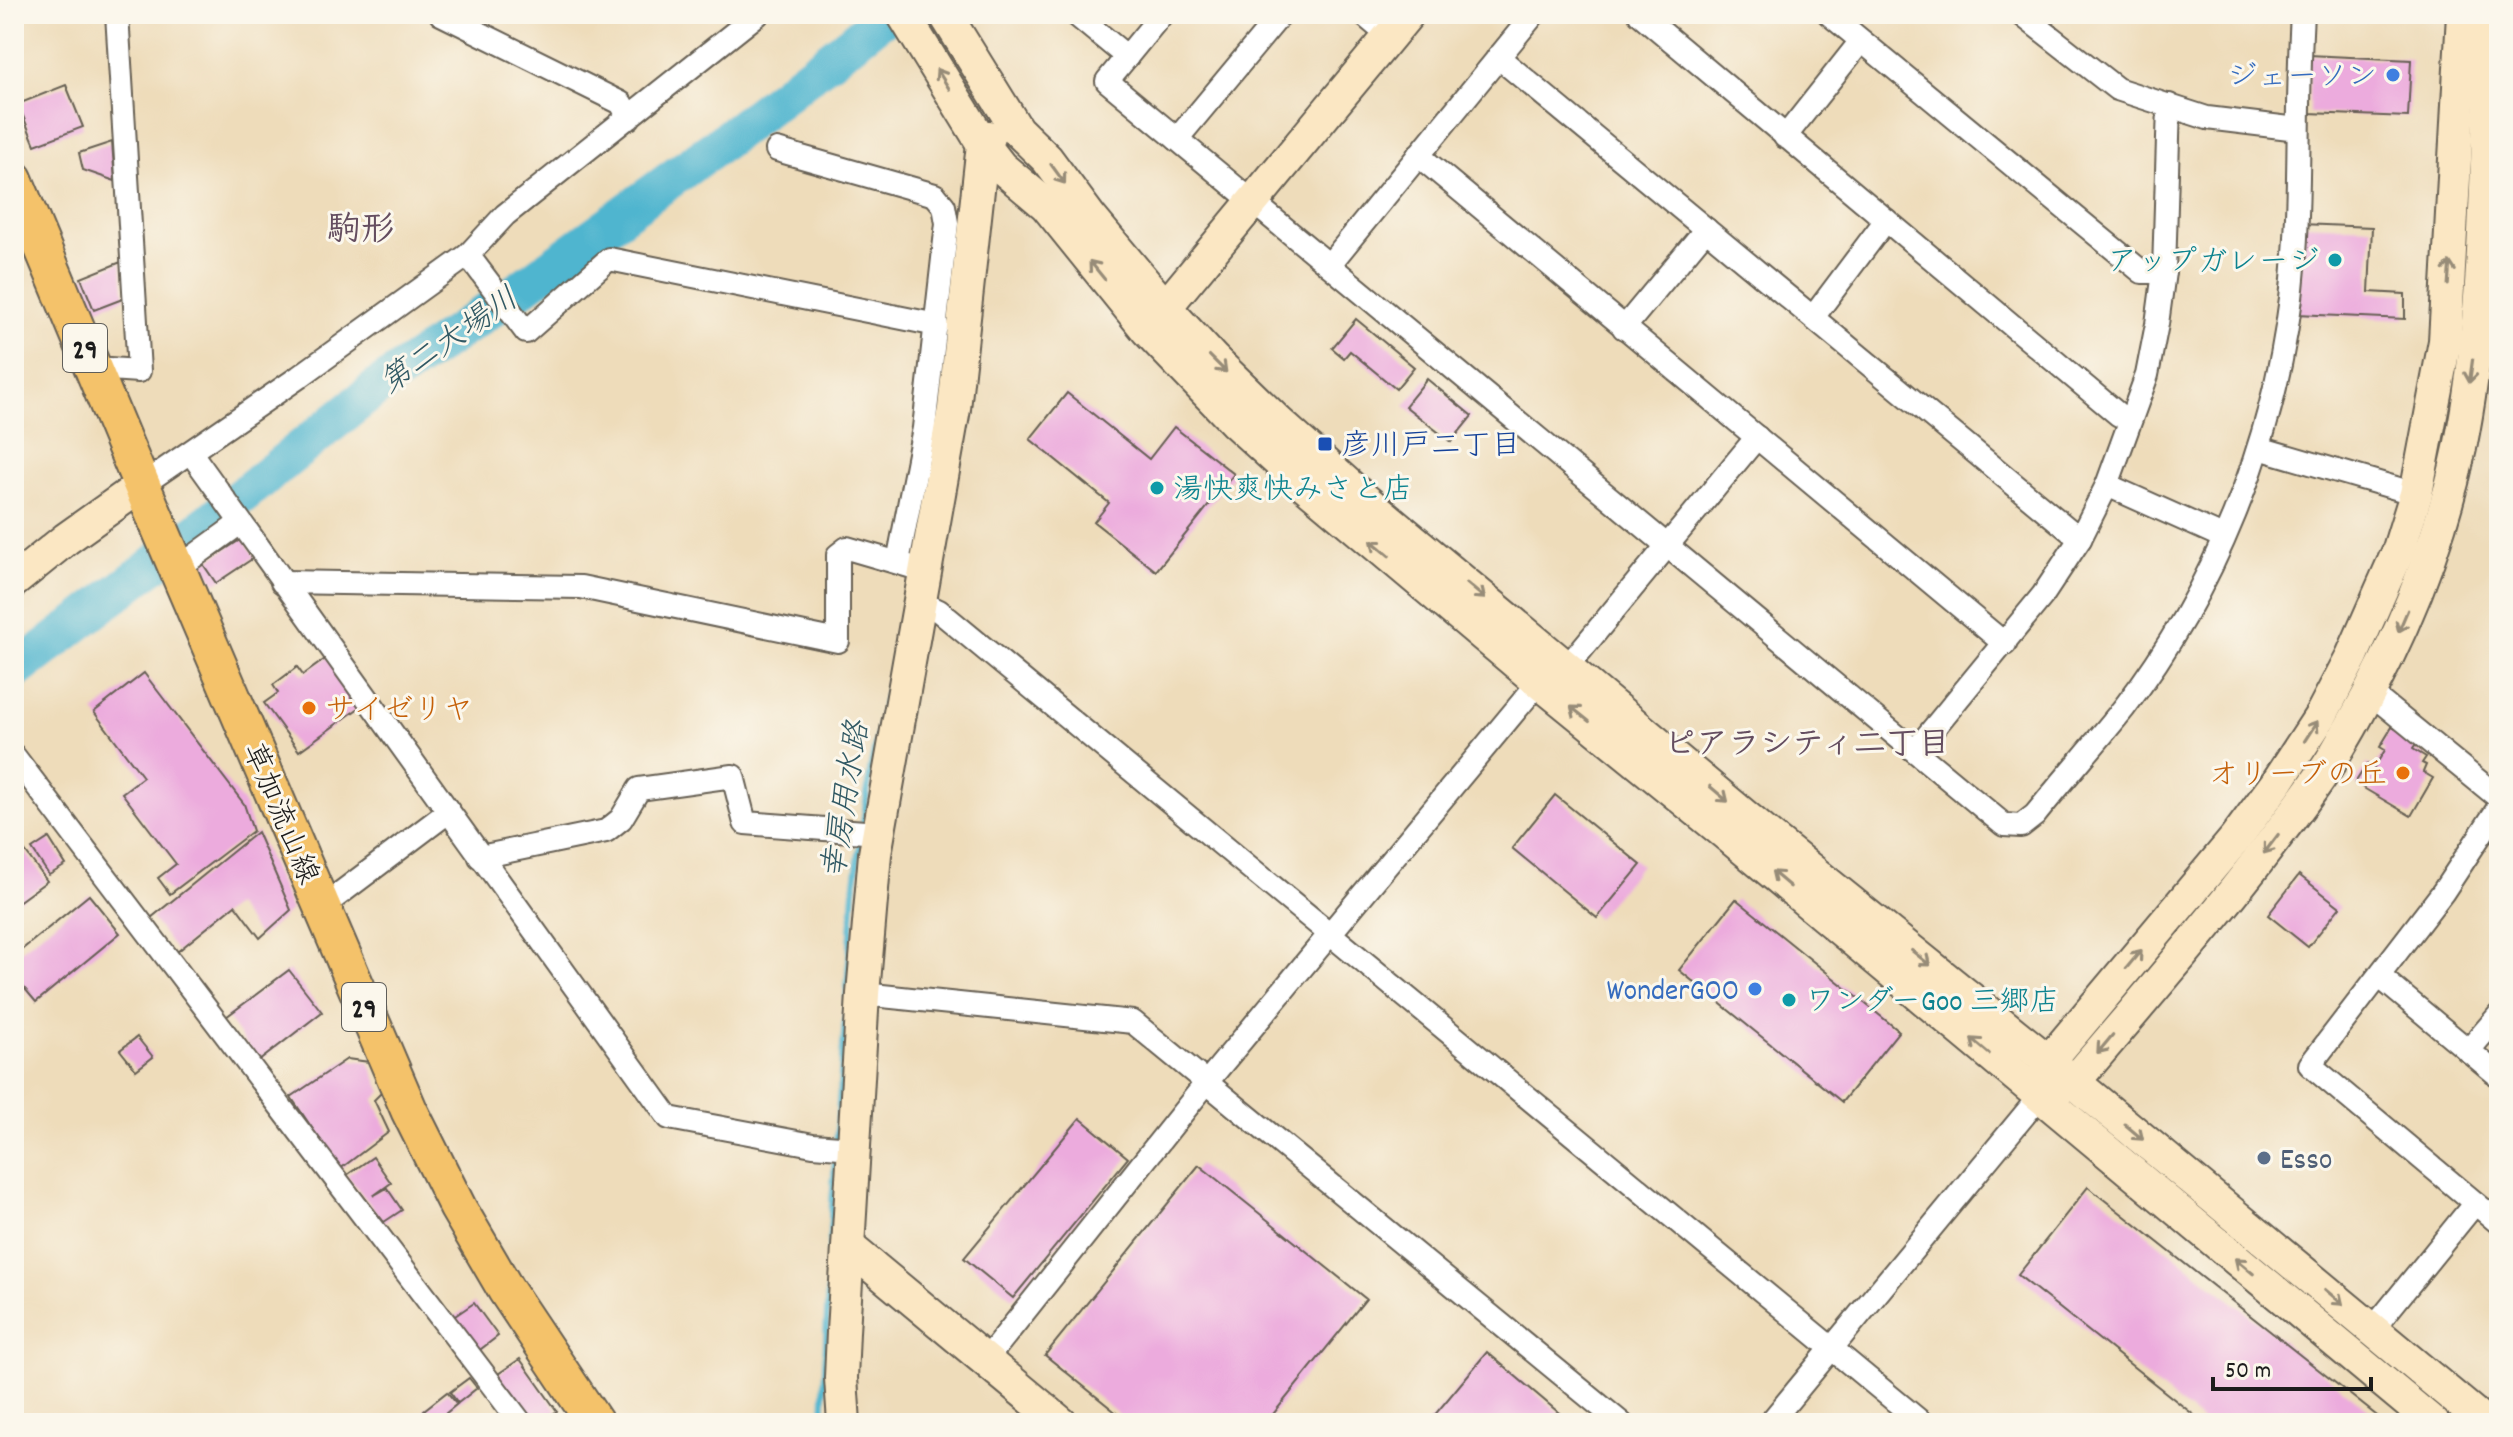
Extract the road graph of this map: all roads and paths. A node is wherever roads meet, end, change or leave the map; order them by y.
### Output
1 (117, 14) edge
2 (441, 14) edge
3 (758, 14) edge
4 (903, 14) edge
5 (945, 14) edge
6 (1075, 14) edge
7 (1162, 14) edge
8 (1281, 14) edge
9 (1363, 14) edge
10 (1534, 14) edge
11 (1640, 14) edge
12 (1829, 14) edge
13 (2021, 14) edge
14 (2302, 14) edge
15 (2463, 14) edge
16 (2494, 14) edge
17 (1398, 25) edge
18 (1861, 41) junction
19 (1127, 57) junction
20 (1498, 57) junction
21 (2169, 105) junction
22 (1007, 116) junction
23 (629, 118) junction
24 (2298, 129) junction
25 (1785, 137) junction
26 (1177, 139) junction
27 (983, 144) junction
28 (777, 150) dead end
29 (1418, 155) junction
30 (14, 179) edge
31 (1252, 201) junction
32 (1886, 220) junction
33 (1706, 229) junction
34 (475, 264) junction
35 (1329, 265) junction
36 (2164, 272) junction
37 (1814, 316) junction
38 (1156, 318) junction
39 (937, 325) junction
40 (1624, 328) junction
41 (94, 368) junction
42 (2131, 418) junction
43 (1757, 437) junction
44 (2259, 448) junction
45 (191, 453) junction
46 (2107, 485) junction
47 (2416, 494) junction
48 (149, 501) junction
49 (240, 523) junction
50 (2223, 537) junction
51 (2080, 539) junction
52 (1667, 545) junction
53 (912, 566) junction
54 (178, 568) junction
55 (14, 581) edge
56 (282, 582) junction
57 (920, 602) junction
58 (2005, 644) junction
59 (1553, 674) junction
60 (2369, 692) junction
61 (1915, 751) junction
62 (14, 756) edge
63 (2499, 798) edge
64 (2499, 807) edge
65 (448, 812) junction
66 (869, 832) junction
67 (480, 857) junction
68 (322, 907) junction
69 (1331, 934) junction
70 (2379, 976) junction
71 (863, 994) junction
72 (2499, 1015) edge
73 (2468, 1051) junction
74 (2049, 1061) junction
75 (2499, 1076) edge
76 (1207, 1082) junction
77 (2074, 1082) junction
78 (2040, 1096) junction
79 (841, 1148) junction
80 (2475, 1203) junction
81 (2499, 1223) edge
82 (849, 1247) junction
83 (2373, 1329) junction
84 (1832, 1349) junction
85 (985, 1361) junction
86 (521, 1423) edge
87 (595, 1423) edge
88 (844, 1423) edge
89 (1061, 1423) edge
90 (1621, 1423) edge
91 (1770, 1423) edge
92 (1922, 1423) edge
93 (2433, 1423) edge
94 (2485, 1423) edge

1 - 41 street
2 - 23 street
3 - 23 street
27 -> 4 street
5 - 22 street
6 - 19 street
7 - 19 street
8 - 26 street
9 - 17 street
10 - 20 street
11 - 25 street
12 - 18 street
13 - 21 street
14 - 24 street
47 -> 15 street
16 -> 60 street
17 - 31 street
18 - 25 street
18 - 36 street
19 - 26 street
20 - 29 street
20 - 33 street
21 - 24 street
21 - 36 street
22 - 27 street
22 -> 38 street
23 - 34 street
24 - 44 street
25 - 32 street
26 - 31 street
38 -> 27 street
27 - 53 street
28 - 39 street
29 - 35 street
29 - 40 street
30 - 41 main road, 草加流山線 / 29
31 - 35 street
31 - 38 street
32 - 37 street
32 - 42 street
33 - 37 street
33 - 40 street
34 - 39 street
34 - 45 street
35 - 52 street
36 - 42 street
37 - 51 street
38 - 59 street
39 - 53 street
40 - 43 street
41 - 48 main road, 草加流山線 / 29
42 - 46 street
43 - 52 street
43 - 58 street
44 - 47 street
44 - 50 street
45 - 48 street
45 - 49 street
46 - 50 street
46 - 51 street
74 -> 47 street
48 - 54 main road, 草加流山線 / 29
48 - 55 street
49 - 54 street
49 - 56 street
50 - 61 street
51 - 58 street
52 - 59 street
52 - 61 street
53 - 56 street
53 - 57 street
54 - 68 main road, 草加流山線 / 29
56 - 65 street
57 - 66 street
57 - 69 street
58 - 61 street
59 - 69 street
59 -> 74 street
78 -> 59 street
60 - 63 street
60 -> 77 street
62 - 86 street
64 - 70 street
65 - 67 street
65 - 68 street
66 - 67 street
66 - 71 street
67 - 79 street
68 - 87 main road, 草加流山線 / 29
69 - 76 street
69 - 84 street
70 - 73 street
70 - 80 street
71 - 76 street
71 - 79 street
72 - 73 street
73 - 75 street
74 - 77 street
74 - 78 street
76 - 85 street
76 - 90 street
77 - 78 street
77 -> 83 street
78 - 84 street
93 -> 78 street
79 - 82 street
80 - 81 street
80 - 83 street
82 - 85 street
82 - 88 street
83 - 94 street
84 - 91 street
84 - 92 street
85 - 89 street

